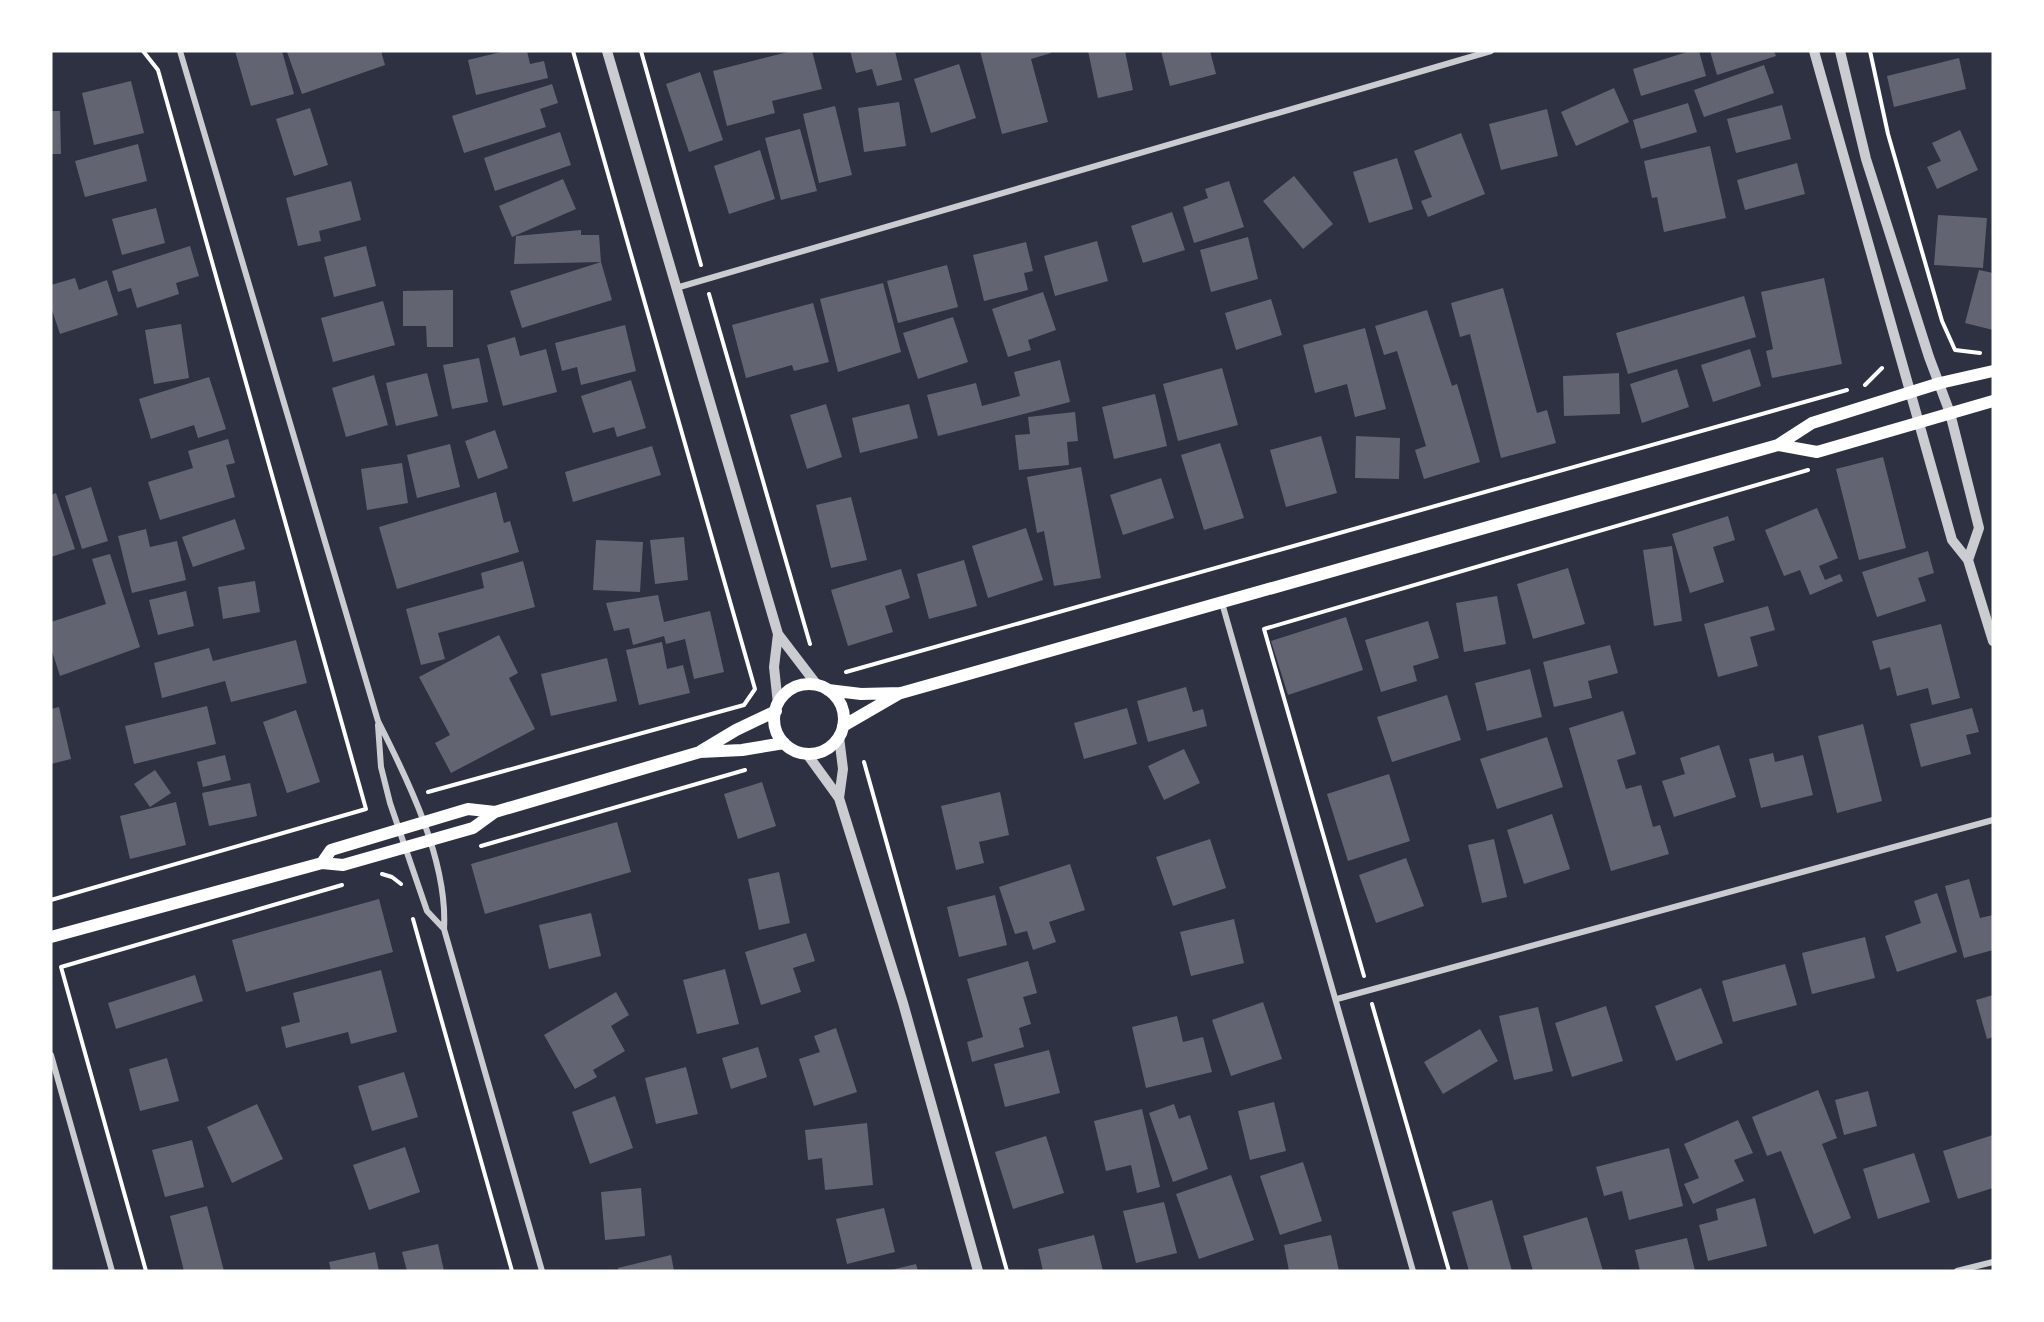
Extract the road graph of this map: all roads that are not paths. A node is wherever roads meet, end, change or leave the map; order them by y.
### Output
1 (180, 51) edge
2 (607, 51) edge
3 (1491, 51) edge
4 (1814, 51) edge
5 (1840, 51) edge
6 (675, 288) junction
7 (1993, 371) edge
8 (1940, 383) junction
9 (1910, 393) junction
10 (1993, 401) edge
11 (1950, 413) junction
12 (1919, 422) junction
13 (1778, 446) junction
14 (1968, 560) junction
15 (1222, 603) junction
16 (778, 634) junction
17 (1993, 641) edge
18 (823, 687) junction
19 (901, 693) junction
20 (777, 707) junction
21 (378, 721) junction
22 (841, 732) junction
23 (784, 743) junction
24 (700, 752) junction
25 (807, 754) junction
26 (839, 798) junction
27 (495, 812) junction
28 (1993, 820) edge
29 (423, 823) junction
30 (399, 830) junction
31 (428, 840) junction
32 (404, 847) junction
33 (322, 863) junction
34 (444, 929) junction
35 (51, 937) edge
36 (1336, 999) junction
37 (51, 1054) edge
38 (1993, 1262) edge
39 (112, 1271) edge
40 (542, 1271) edge
41 (978, 1271) edge
42 (1413, 1271) edge
43 (1957, 1271) edge

1 - 21 street
2 - 6 street
3 - 6 street
4 - 9 street
5 - 8 street
6 - 16 street
7 - 8 main road
8 - 9 main road
8 - 11 street
9 - 12 street
9 - 13 main road
10 - 11 main road
11 - 12 main road
11 - 14 street
12 - 13 main road
12 - 14 street
13 - 15 main road
14 - 17 street
15 - 19 main road
15 - 36 street
16 - 18 street
16 - 20 street
18 - 19 main road
18 - 20 main road
18 - 22 main road
19 - 22 main road
20 - 23 main road
20 - 24 main road
21 - 29 street
21 - 30 street
22 - 25 main road
22 - 26 street
23 - 24 main road
23 - 25 main road
24 - 27 main road
25 - 26 street
26 - 41 street
27 - 29 main road
27 - 31 main road
28 - 36 street
29 - 30 main road
29 - 31 street
30 - 32 street
30 - 33 main road
31 - 32 main road
31 - 34 street
32 - 33 main road
32 - 34 street
33 - 35 main road
34 - 40 street
36 - 42 street
37 - 39 street
38 - 43 street

